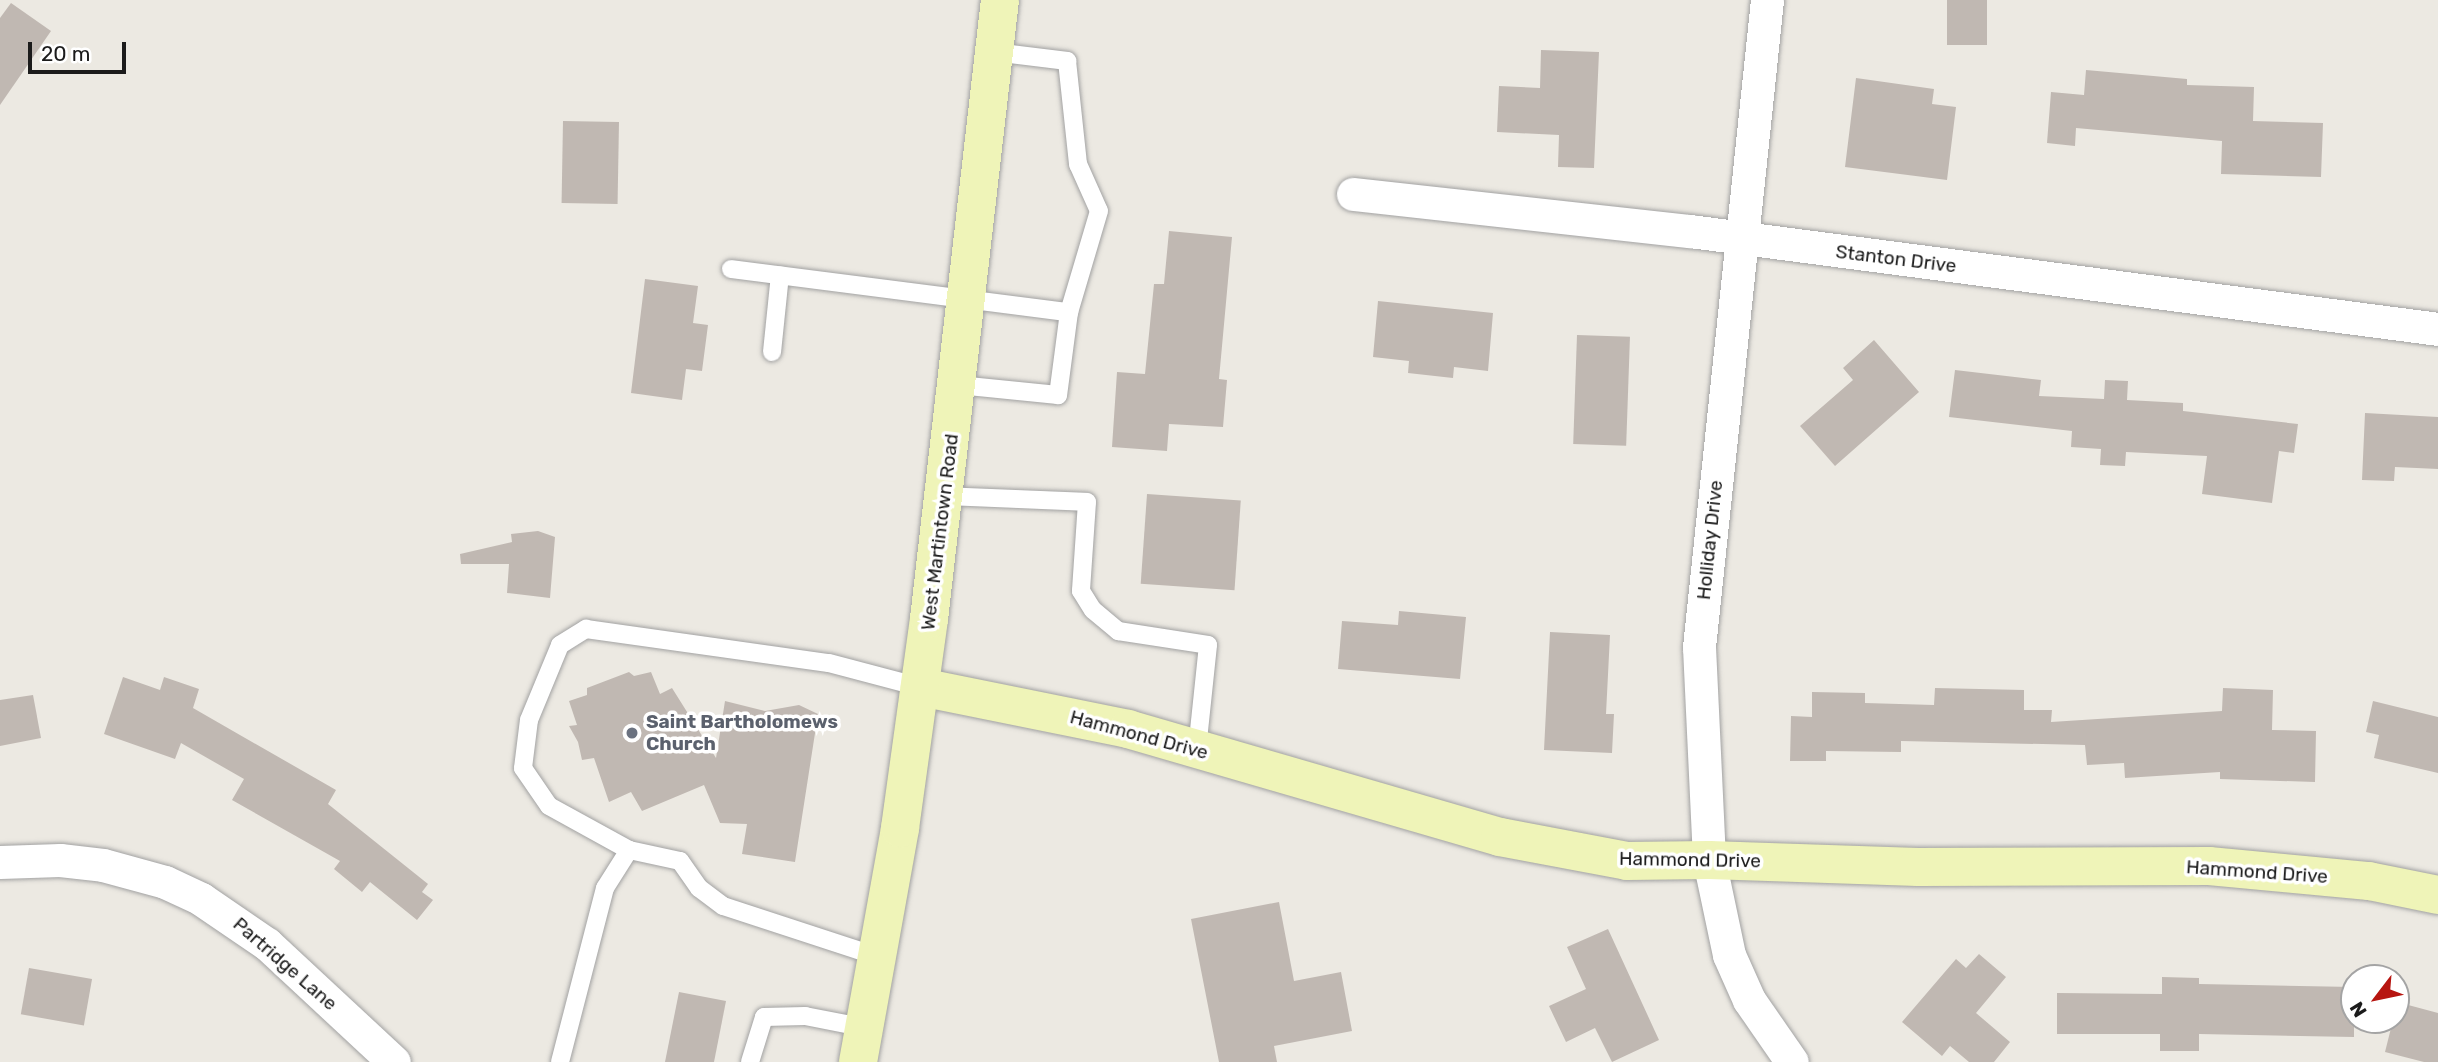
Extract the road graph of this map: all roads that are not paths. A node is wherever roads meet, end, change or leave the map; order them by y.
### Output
1 (1000, 0) edge
2 (1767, 0) edge
3 (994, 52) junction
4 (1353, 194) dead end
5 (1741, 239) junction
6 (731, 269) dead end
7 (780, 275) junction
8 (967, 298) junction
9 (1069, 312) junction
10 (2438, 329) edge
11 (772, 352) dead end
12 (958, 385) junction
13 (944, 496) junction
14 (920, 687) junction
15 (1197, 750) junction
16 (629, 850) junction
17 (1709, 860) junction
18 (0, 862) edge
19 (2438, 895) edge
20 (879, 957) junction
21 (862, 1045) edge
22 (394, 1062) edge
23 (559, 1062) edge
24 (750, 1062) edge
25 (1792, 1062) edge

1 - 3 street, West Martintown Road
2 - 5 street, Holliday Drive
3 - 8 street, West Martintown Road
3 - 9 lane
4 - 5 street, Stanton Drive
5 - 10 street, Stanton Drive
5 - 17 street, Holliday Drive
6 - 7 lane
7 - 8 lane
7 - 11 lane
8 - 9 lane
8 - 12 street, West Martintown Road
9 - 12 lane
12 - 13 street, West Martintown Road
13 - 14 street, West Martintown Road
13 - 15 lane
14 - 15 street, Hammond Drive
14 - 16 lane
14 - 20 street, West Martintown Road
15 - 17 street, Hammond Drive
16 - 20 lane
16 - 23 lane
17 - 19 street, Hammond Drive
17 - 25 street, Holliday Drive
18 - 22 street, Partridge Lane
20 - 21 street, West Martintown Road
21 - 24 lane

